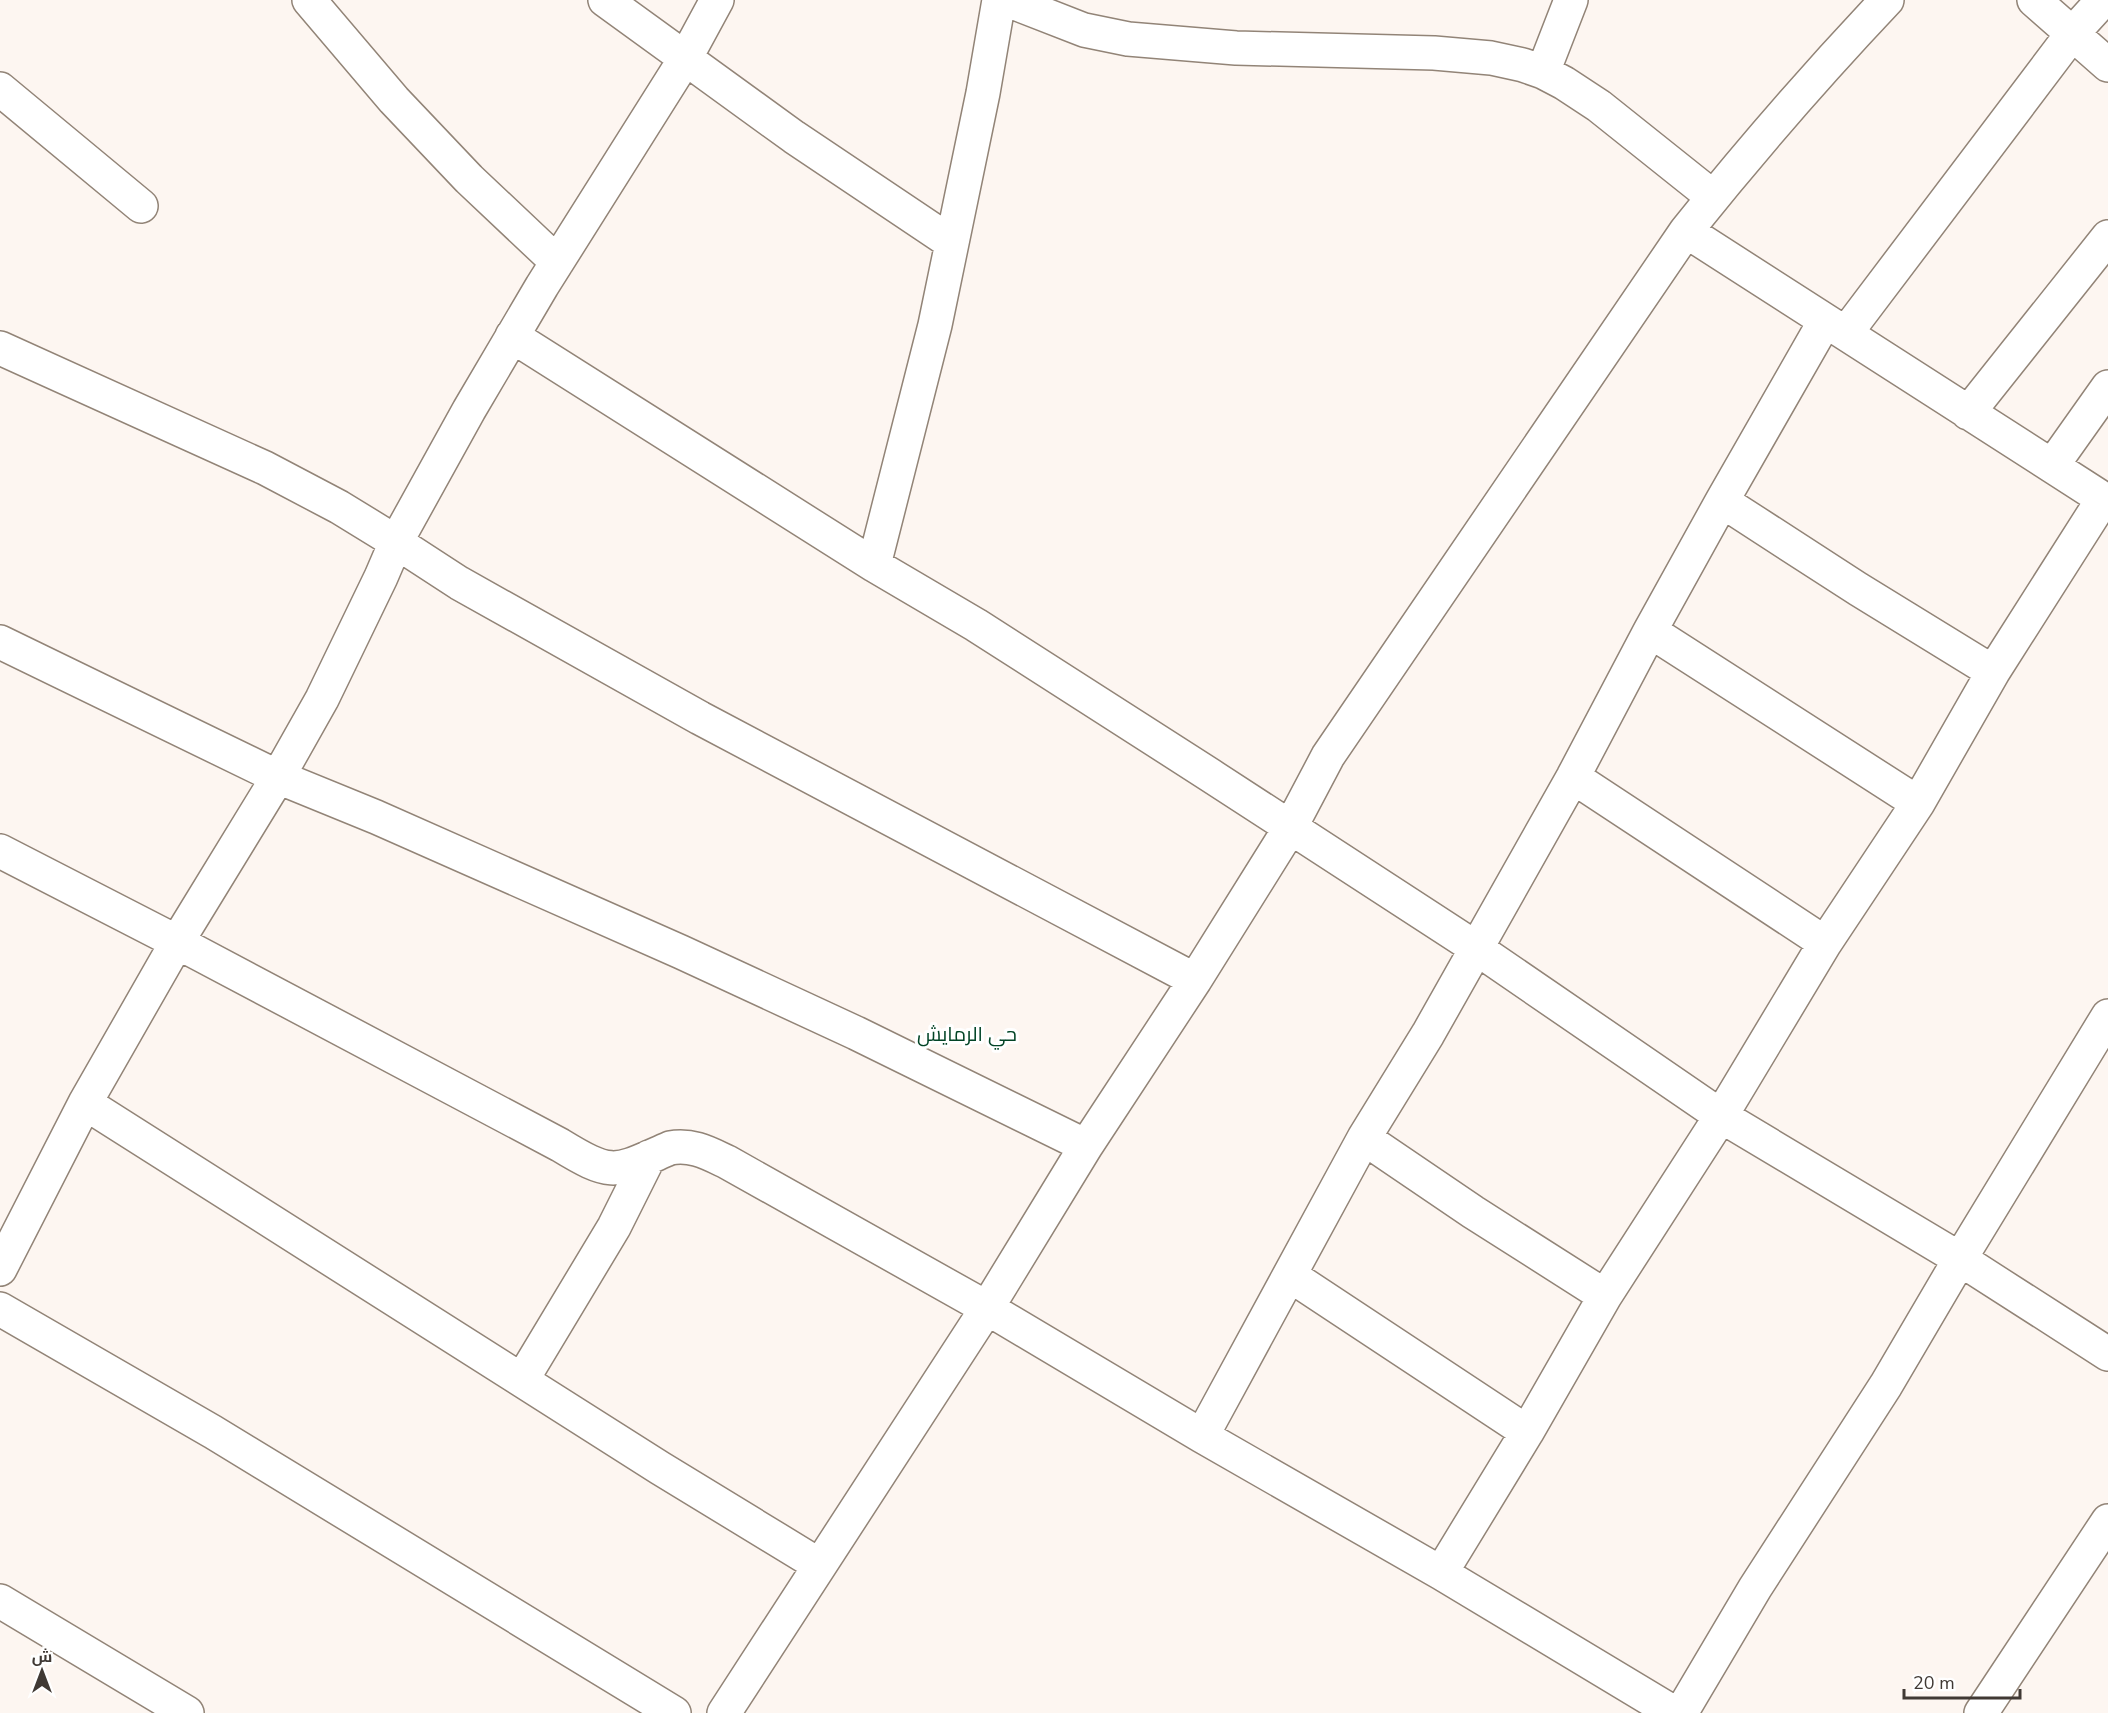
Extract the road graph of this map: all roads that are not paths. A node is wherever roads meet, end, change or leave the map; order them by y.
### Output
1 (605, 0) edge
2 (717, 0) edge
3 (999, 0) edge
4 (1007, 0) edge
5 (1571, 0) edge
6 (1887, 0) edge
7 (2034, 0) edge
8 (2103, 0) edge
9 (316, 2) edge
10 (2072, 34) junction
11 (685, 59) junction
12 (2108, 65) edge
13 (1543, 72) junction
14 (0, 88) edge
15 (1713, 196) junction
16 (141, 206) dead end
17 (1686, 231) junction
18 (2108, 237) edge
19 (952, 243) junction
20 (557, 262) junction
21 (1835, 327) junction
22 (512, 336) junction
23 (0, 348) edge
24 (2108, 387) edge
25 (1968, 413) junction
26 (2052, 466) junction
27 (1722, 501) junction
28 (2106, 501) edge
29 (396, 542) junction
30 (874, 565) junction
31 (1650, 631) junction
32 (0, 642) edge
33 (1993, 672) junction
34 (278, 777) junction
35 (1573, 777) junction
36 (1918, 803) junction
37 (1290, 828) junction
38 (0, 851) edge
39 (177, 942) junction
40 (1825, 943) junction
41 (1476, 948) junction
42 (1195, 980) junction
43 (2108, 1016) edge
44 (85, 1103) junction
45 (1721, 1116) junction
46 (1364, 1138) junction
47 (1086, 1146) junction
48 (649, 1157) junction
49 (1960, 1258) junction
50 (0, 1269) edge
51 (1291, 1276) junction
52 (1605, 1296) junction
53 (987, 1308) junction
54 (0, 1309) edge
55 (2108, 1354) edge
56 (522, 1380) junction
57 (1527, 1432) junction
58 (1202, 1436) junction
59 (2108, 1521) edge
60 (819, 1565) junction
61 (1441, 1573) junction
62 (0, 1601) edge
63 (187, 1713) edge
64 (674, 1713) edge
65 (724, 1713) edge
66 (1674, 1713) edge
67 (1681, 1713) edge
68 (1981, 1713) edge

1 - 11 street
2 - 11 street
3 - 19 street
4 - 13 street
5 - 13 street
6 - 15 street
7 - 10 street
8 - 10 street
9 - 20 street
10 - 12 street
10 - 21 street
11 - 19 street
11 - 20 street
13 - 15 street
14 - 16 street
15 - 17 street
17 - 21 street
17 - 37 street
18 - 25 street
19 - 30 street
20 - 22 street
21 - 25 street
21 - 27 street
22 - 29 street
22 - 30 street
23 - 29 street
24 - 26 street
25 - 26 street
26 - 28 street
27 - 31 street
27 - 33 street
28 - 33 street
29 - 34 street
29 - 42 street
30 - 37 street
31 - 35 street
31 - 36 street
32 - 34 street
33 - 36 street
34 - 39 street
34 - 47 street
35 - 40 street
35 - 41 street
36 - 40 street
37 - 41 street
37 - 42 street
38 - 39 street
39 - 44 street
39 - 48 street
40 - 45 street
41 - 45 street
41 - 46 street
42 - 47 street
43 - 49 street
44 - 50 street
44 - 56 street
45 - 49 street
45 - 52 street
46 - 51 street
46 - 52 street
47 - 53 street
48 - 53 street
48 - 56 street
49 - 55 street
49 - 67 street
51 - 57 street
51 - 58 street
52 - 57 street
53 - 58 street
53 - 60 street
54 - 64 street
56 - 60 street
57 - 61 street
58 - 61 street
59 - 68 street
60 - 65 street
61 - 66 street
62 - 63 street

